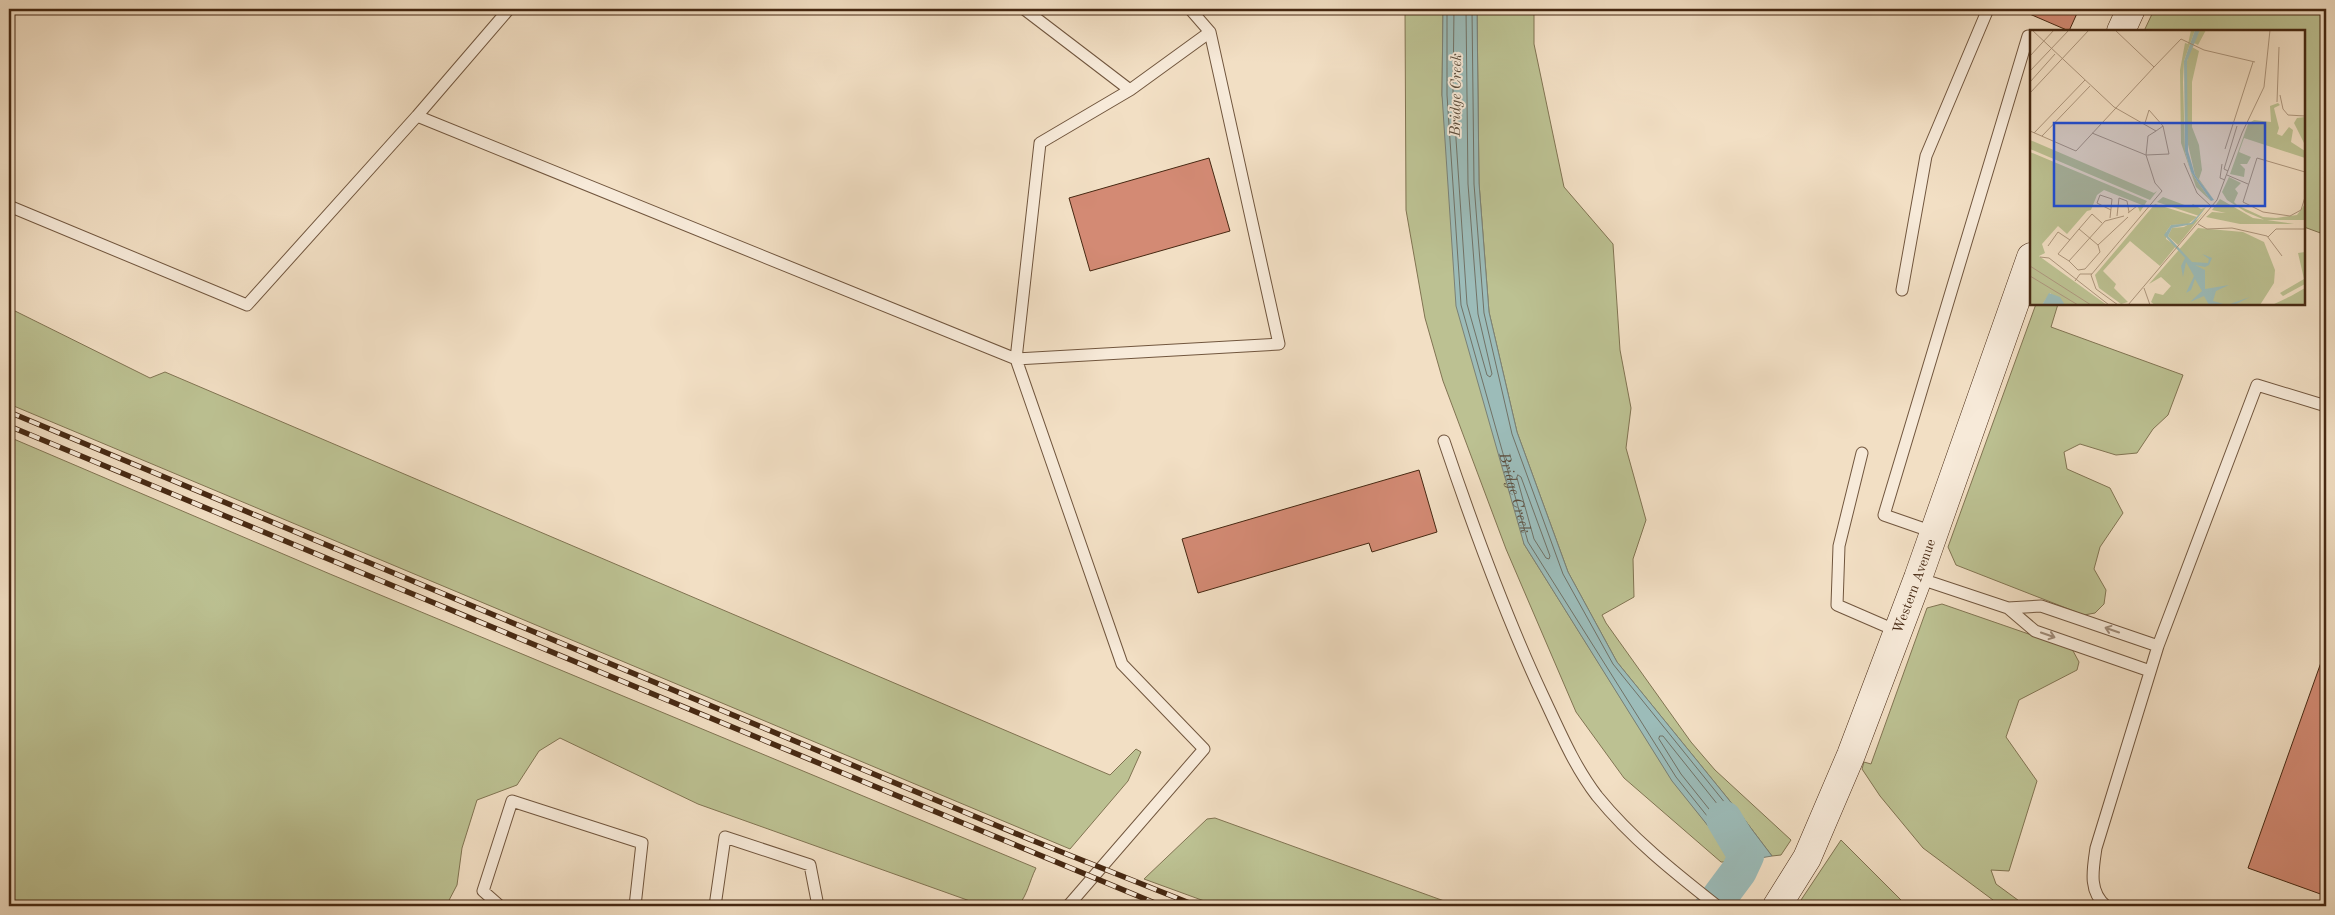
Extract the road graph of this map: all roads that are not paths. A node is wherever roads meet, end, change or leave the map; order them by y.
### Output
1 (509, 9) edge
2 (1024, 9) edge
3 (1190, 9) edge
4 (1988, 9) edge
5 (2131, 9) edge
6 (2120, 30) edge
7 (1210, 32) junction
8 (2028, 36) dead end
9 (1130, 90) junction
10 (417, 116) junction
11 (9, 206) edge
12 (2030, 260) edge
13 (1902, 290) dead end
14 (1016, 359) junction
15 (2326, 406) edge
16 (1444, 441) dead end
17 (1862, 453) dead end
18 (1933, 532) junction
19 (1918, 578) junction
20 (2008, 608) junction
21 (1897, 631) junction
22 (2158, 646) junction
23 (2150, 671) junction
24 (500, 906) edge
25 (635, 906) edge
26 (715, 906) edge
27 (818, 906) edge
28 (1068, 906) edge
29 (1717, 906) edge
30 (1777, 906) edge
31 (2106, 906) edge

1 - 10 lane
2 - 9 lane
3 - 7 lane
4 - 13 lane
5 - 6 street
7 - 9 lane
7 - 14 lane
8 - 18 lane
9 - 14 lane
10 - 11 lane
10 - 14 lane
12 - 18 street, Western Avenue
14 - 28 lane
15 - 22 lane
16 - 29 lane
17 - 21 lane
18 - 19 street, Western Avenue
19 - 20 lane
19 - 21 street, Western Avenue
22 -> 20 lane
20 -> 23 lane
21 - 30 street, Western Avenue
22 - 23 lane
23 - 31 lane
24 - 25 lane
26 - 27 lane

